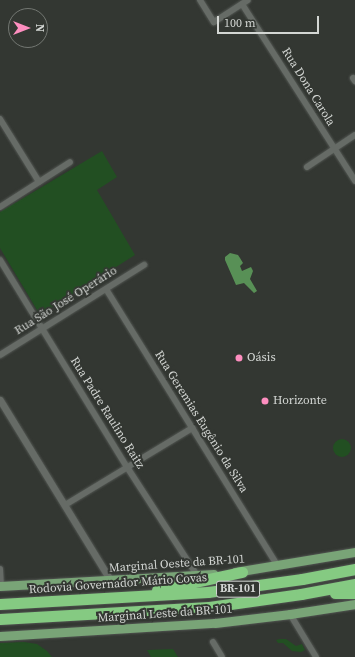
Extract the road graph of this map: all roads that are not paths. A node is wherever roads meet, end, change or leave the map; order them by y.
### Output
1 (200, 0) edge
2 (248, 0) edge
3 (242, 4) junction
4 (0, 119) edge
5 (355, 136) edge
6 (334, 149) junction
7 (70, 162) dead end
8 (307, 167) dead end
9 (355, 181) edge
10 (39, 182) junction
11 (0, 206) edge
12 (0, 260) edge
13 (144, 265) dead end
14 (106, 289) junction
15 (42, 329) junction
16 (0, 355) edge
17 (0, 400) edge
18 (192, 428) junction
19 (127, 467) junction
20 (65, 505) junction
21 (355, 552) edge
22 (278, 566) junction
23 (0, 569) edge
24 (355, 569) edge
25 (242, 572) junction
26 (197, 575) junction
27 (111, 581) junction
28 (355, 584) edge
29 (0, 586) edge
30 (355, 593) edge
31 (301, 594) junction
32 (119, 598) junction
33 (0, 604) edge
34 (355, 604) edge
35 (290, 614) junction
36 (0, 619) edge
37 (0, 636) edge
38 (213, 642) dead end
39 (222, 657) edge
40 (316, 657) edge

1 - 3 street
2 - 3 street
3 - 6 street, Rua Dona Carola
4 - 10 street
5 - 6 street
6 - 8 street
6 - 9 street, Rua Dona Carola
7 - 10 street
10 - 11 street
12 - 15 street, Rua Padre Raulino Raitz
13 - 14 street, Rua São José Operário
14 - 15 street, Rua São José Operário
14 - 18 street, Rua Geremias Eugênio da Silva
15 - 16 street, Rua São José Operário
15 - 19 street, Rua Padre Raulino Raitz
17 - 20 street
18 - 19 street
18 - 22 street, Rua Geremias Eugênio da Silva
19 - 20 street
19 - 26 street, Rua Padre Raulino Raitz
20 - 27 street
21 - 22 main road, Marginal Oeste da BR-101
22 - 25 main road, Marginal Oeste da BR-101
23 - 29 street
24 - 32 highway, Rodovia Governador Mário Covas / BR-101
25 - 26 main road, Marginal Oeste da BR-101
25 - 32 highway
26 - 27 main road, Marginal Oeste da BR-101
27 - 29 main road, Marginal Oeste da BR-101
28 - 31 highway, BR-101
30 - 31 highway
31 - 36 highway, BR-101
32 - 33 highway, Rodovia Governador Mário Covas / BR-101
34 - 35 main road, Marginal Leste da BR-101
35 - 37 main road, Marginal Leste da BR-101
35 - 40 street
38 - 39 street

